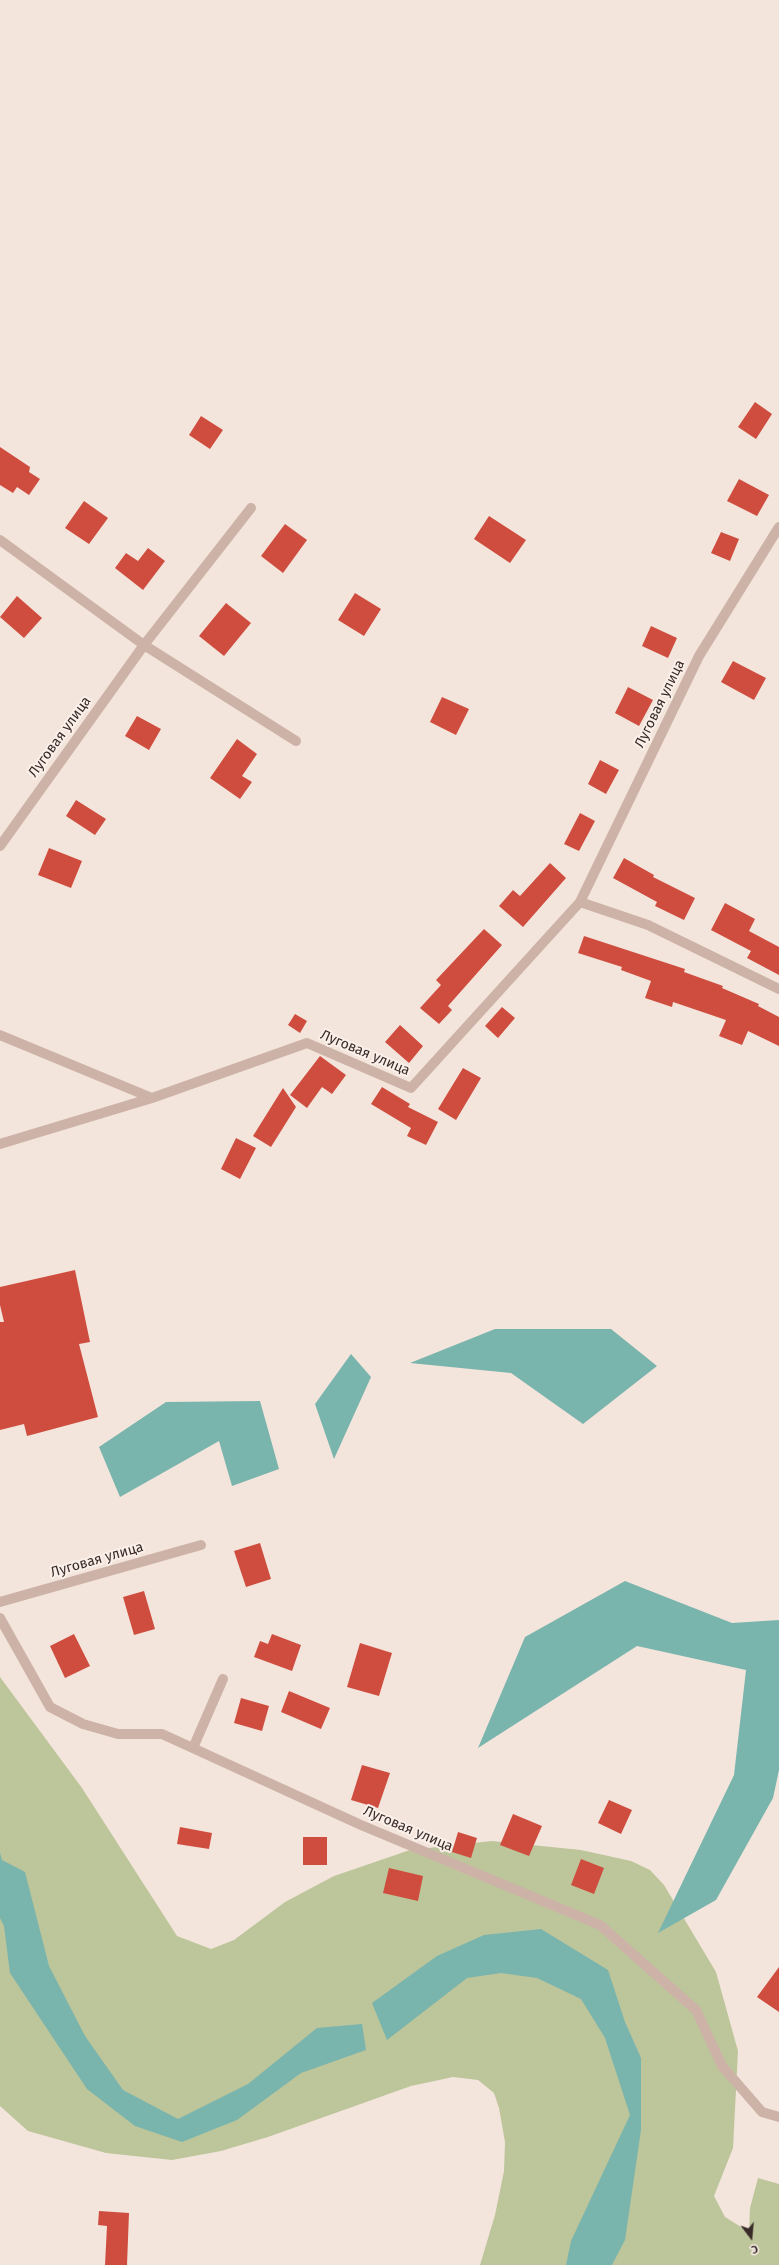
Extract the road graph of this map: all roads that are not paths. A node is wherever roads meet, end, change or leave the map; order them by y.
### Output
1 (251, 508) dead end
2 (779, 527) edge
3 (0, 540) edge
4 (144, 645) junction
5 (296, 741) dead end
6 (0, 846) edge
7 (580, 902) junction
8 (779, 989) edge
9 (0, 1035) edge
10 (152, 1098) junction
11 (0, 1144) edge
12 (201, 1545) dead end
13 (0, 1602) edge
14 (0, 1618) edge
15 (223, 1680) dead end
16 (193, 1748) junction
17 (779, 2117) edge

1 - 4 street, Луговая улица
2 - 7 street, Луговая улица
3 - 4 street
4 - 5 street
4 - 6 street, Луговая улица
7 - 8 street
7 - 10 street, Луговая улица
9 - 10 street
10 - 11 street, Луговая улица
12 - 13 street, Луговая улица
14 - 16 street, Луговая улица
15 - 16 street
16 - 17 street, Луговая улица

